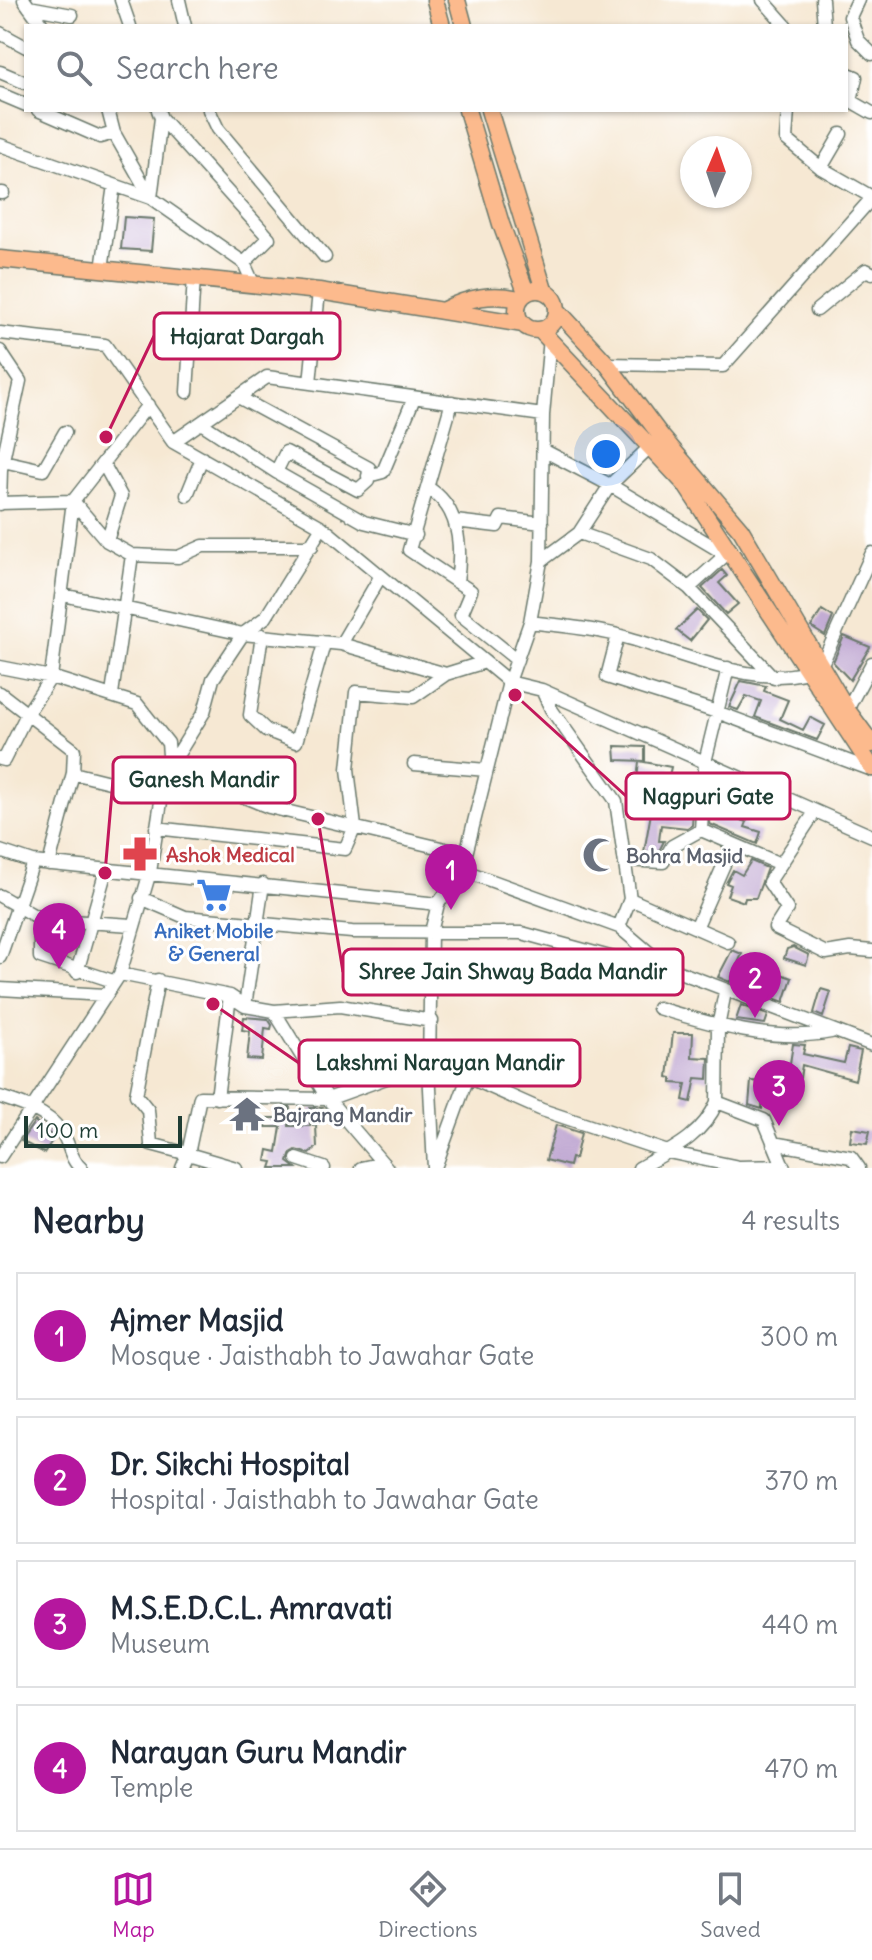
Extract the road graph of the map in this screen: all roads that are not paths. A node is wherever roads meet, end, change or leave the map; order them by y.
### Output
1 (121, 0) edge
2 (179, 0) edge
3 (435, 0) edge
4 (457, 0) edge
5 (763, 0) edge
6 (822, 0) edge
7 (858, 0) edge
8 (26, 3) edge
9 (72, 15) dead end
10 (42, 24) edge
11 (129, 24) edge
12 (185, 24) edge
13 (441, 24) edge
14 (463, 24) edge
15 (784, 24) edge
16 (824, 24) edge
17 (0, 33) edge
18 (24, 46) edge
19 (872, 54) edge
20 (0, 72) edge
21 (848, 74) edge
22 (24, 82) edge
23 (0, 94) edge
24 (24, 104) edge
25 (43, 112) edge
26 (109, 112) edge
27 (210, 112) edge
28 (468, 112) edge
29 (490, 112) edge
30 (788, 112) edge
31 (872, 113) edge
32 (159, 114) edge
33 (114, 133) junction
34 (841, 134) dead end
35 (0, 145) edge
36 (821, 168) junction
37 (114, 185) junction
38 (872, 197) edge
39 (151, 198) junction
40 (325, 257) dead end
41 (0, 259) edge
42 (244, 263) junction
43 (102, 269) junction
44 (872, 273) edge
45 (194, 277) junction
46 (253, 283) junction
47 (544, 290) junction
48 (319, 291) junction
49 (523, 296) junction
50 (444, 310) junction
51 (817, 310) dead end
52 (558, 311) junction
53 (523, 324) junction
54 (0, 333) edge
55 (545, 334) junction
56 (0, 351) edge
57 (607, 364) junction
58 (310, 383) junction
59 (187, 392) dead end
60 (240, 398) junction
61 (414, 398) junction
62 (452, 402) junction
63 (148, 405) junction
64 (543, 415) junction
65 (201, 423) junction
66 (65, 432) dead end
67 (173, 442) junction
68 (656, 442) junction
69 (543, 450) junction
70 (202, 458) junction
71 (103, 463) junction
72 (2, 466) edge
73 (276, 472) junction
74 (368, 476) junction
75 (610, 485) junction
76 (428, 488) junction
77 (187, 495) dead end
78 (73, 501) junction
79 (0, 503) edge
80 (455, 521) junction
81 (542, 523) junction
82 (322, 527) junction
83 (579, 533) junction
84 (416, 535) junction
85 (107, 541) junction
86 (312, 546) junction
87 (729, 552) junction
88 (132, 555) junction
89 (872, 555) edge
90 (541, 561) junction
91 (380, 577) junction
92 (457, 582) junction
93 (689, 588) junction
94 (63, 595) junction
95 (126, 611) junction
96 (530, 622) junction
97 (243, 634) junction
98 (262, 635) junction
99 (618, 635) junction
100 (324, 644) junction
101 (341, 644) junction
102 (517, 660) junction
103 (485, 662) junction
104 (0, 667) edge
105 (728, 668) junction
106 (814, 670) junction
107 (870, 670) edge
108 (446, 674) junction
109 (51, 677) junction
110 (774, 678) junction
111 (509, 682) junction
112 (542, 690) junction
113 (0, 693) edge
114 (112, 694) junction
115 (847, 710) junction
116 (28, 712) junction
117 (717, 712) junction
118 (872, 743) edge
119 (2, 760) edge
120 (705, 762) junction
121 (414, 764) dead end
122 (170, 767) junction
123 (872, 769) edge
124 (487, 770) junction
125 (73, 773) junction
126 (0, 775) edge
127 (162, 795) junction
128 (815, 812) junction
129 (355, 827) junction
130 (156, 828) junction
131 (701, 830) junction
132 (872, 836) edge
133 (733, 844) junction
134 (0, 851) edge
135 (466, 854) junction
136 (625, 860) junction
137 (33, 862) junction
138 (49, 864) junction
139 (780, 864) junction
140 (106, 870) junction
141 (462, 870) junction
142 (150, 872) junction
143 (263, 884) junction
144 (0, 896) edge
145 (141, 898) junction
146 (630, 899) junction
147 (438, 904) junction
148 (18, 906) junction
149 (40, 919) junction
150 (91, 922) junction
151 (257, 923) junction
152 (132, 925) junction
153 (619, 927) junction
154 (696, 928) junction
155 (431, 932) junction
156 (728, 942) dead end
157 (872, 951) edge
158 (0, 957) edge
159 (666, 967) junction
160 (77, 972) junction
161 (117, 977) junction
162 (158, 980) junction
163 (0, 989) edge
164 (725, 992) junction
165 (105, 995) junction
166 (230, 996) junction
167 (245, 1006) junction
168 (658, 1008) dead end
169 (274, 1011) junction
170 (432, 1021) junction
171 (718, 1027) junction
172 (834, 1031) junction
173 (872, 1045) edge
174 (429, 1069) junction
175 (468, 1077) junction
176 (0, 1097) edge
177 (217, 1098) junction
178 (328, 1099) junction
179 (717, 1102) junction
180 (31, 1107) junction
181 (773, 1143) junction
182 (668, 1152) junction
183 (188, 1154) junction
184 (0, 1157) edge
185 (297, 1159) dead end
186 (385, 1165) edge
187 (783, 1167) edge
188 (81, 1168) edge
189 (182, 1168) edge
190 (236, 1168) edge
191 (324, 1168) edge
192 (361, 1168) edge
193 (434, 1168) edge
194 (639, 1168) edge
195 (859, 1168) edge

1 - 11 street
2 - 12 street
3 - 13 main road
4 - 14 main road
5 - 15 street
6 - 16 street
7 - 19 street
8 - 9 street
8 - 10 street
17 - 18 street
20 - 22 street
21 - 31 street
23 - 24 street
25 - 33 street
26 - 33 street
27 - 40 street
28 - 49 main road
29 - 47 main road
30 - 36 street
32 - 39 street
32 - 42 street
33 - 39 street
34 - 36 street
35 - 37 street
36 - 38 street
37 - 39 street
37 - 43 street
38 - 57 street
39 - 42 street
41 - 43 main road
42 - 46 street
43 - 45 main road
44 - 51 street
45 - 46 main road
45 - 59 street
46 - 48 main road
47 - 49 main road
47 - 52 main road
48 - 50 main road
48 - 58 street
49 - 50 main road
49 - 53 main road
50 - 53 main road
52 - 55 main road
52 - 57 main road
53 - 55 main road
54 - 63 street
55 - 64 street
55 - 68 main road
56 - 72 street
57 - 68 main road
58 - 60 street
58 - 61 street
60 - 65 street
60 - 74 street
61 - 62 street
61 - 74 street
62 - 64 street
62 - 76 street
63 - 67 street
63 - 71 street
64 - 69 street
65 - 67 street
65 - 73 street
66 - 72 street
67 - 70 street
68 - 75 street
68 - 87 main road
68 - 106 main road
69 - 75 street
69 - 81 street
70 - 77 street
70 - 82 street
71 - 78 street
71 - 85 street
72 - 79 street
73 - 74 street
73 - 84 street
75 - 83 street
75 - 87 street
76 - 80 street
76 - 84 street
78 - 79 street
78 - 85 street
78 - 94 street
80 - 81 street
80 - 92 street
81 - 90 street
82 - 86 street
82 - 91 street
83 - 90 street
83 - 93 street
84 - 92 street
85 - 88 street
86 - 88 street
86 - 97 street
87 - 93 street
87 - 106 main road
88 - 95 street
89 - 106 street
90 - 96 street
91 - 101 street
91 - 103 street
92 - 102 street
93 - 110 street
94 - 95 street
94 - 109 street
95 - 97 street
95 - 114 street
96 - 99 street
96 - 102 street
97 - 98 street
97 - 122 street
98 - 100 street
98 - 100 street
99 - 105 street
99 - 117 street
100 - 101 street
101 - 108 street
102 - 111 street
103 - 108 street
103 - 111 street
104 - 109 street
105 - 110 street
105 - 117 street
106 - 110 street
106 - 115 main road
106 - 123 main road
107 - 115 street
108 - 129 street
109 - 114 street
109 - 116 street
111 - 112 street
111 - 124 street
112 - 120 street
112 - 136 street
113 - 116 street
114 - 122 street
115 - 118 main road
116 - 119 street
116 - 125 street
117 - 120 street
117 - 123 street
119 - 126 street
120 - 128 street
120 - 131 street
121 - 124 street
122 - 127 street
122 - 129 street
124 - 135 street
125 - 127 street
125 - 138 street
127 - 130 street
128 - 132 street
128 - 139 street
129 - 130 street
129 - 135 street
130 - 142 street
131 - 133 street
131 - 136 street
133 - 139 street
133 - 154 street
134 - 137 street
135 - 141 street
136 - 146 street
137 - 138 street
137 - 148 street
138 - 140 street
139 - 157 street
140 - 142 street
140 - 150 street
141 - 147 street
141 - 153 street
142 - 143 street
142 - 145 street
143 - 147 street
143 - 151 street
144 - 148 street
145 - 151 street
145 - 152 street
146 - 153 street
146 - 154 street
147 - 155 street
148 - 149 street
148 - 158 street
149 - 150 street
149 - 160 street
150 - 152 street
150 - 160 street
151 - 155 street
151 - 167 street
152 - 161 street
153 - 159 street
154 - 156 street
155 - 159 street
155 - 170 street
159 - 164 street
160 - 161 street
161 - 162 street
161 - 165 street
162 - 166 street
162 - 183 street
163 - 165 street
164 - 171 street
164 - 172 street
165 - 180 street
166 - 167 street
166 - 177 street
167 - 169 street
168 - 171 street
169 - 170 street
169 - 178 street
170 - 174 street
171 - 172 street
171 - 179 street
172 - 173 street
174 - 175 street
174 - 178 street
174 - 193 street
175 - 182 street
175 - 193 street
176 - 180 street
177 - 178 street
177 - 183 street
178 - 186 street
179 - 181 street
179 - 182 street
180 - 184 street
180 - 188 street
181 - 187 street
181 - 195 street
182 - 187 street
182 - 194 street
183 - 189 street
183 - 190 street
185 - 191 street
186 - 192 street

